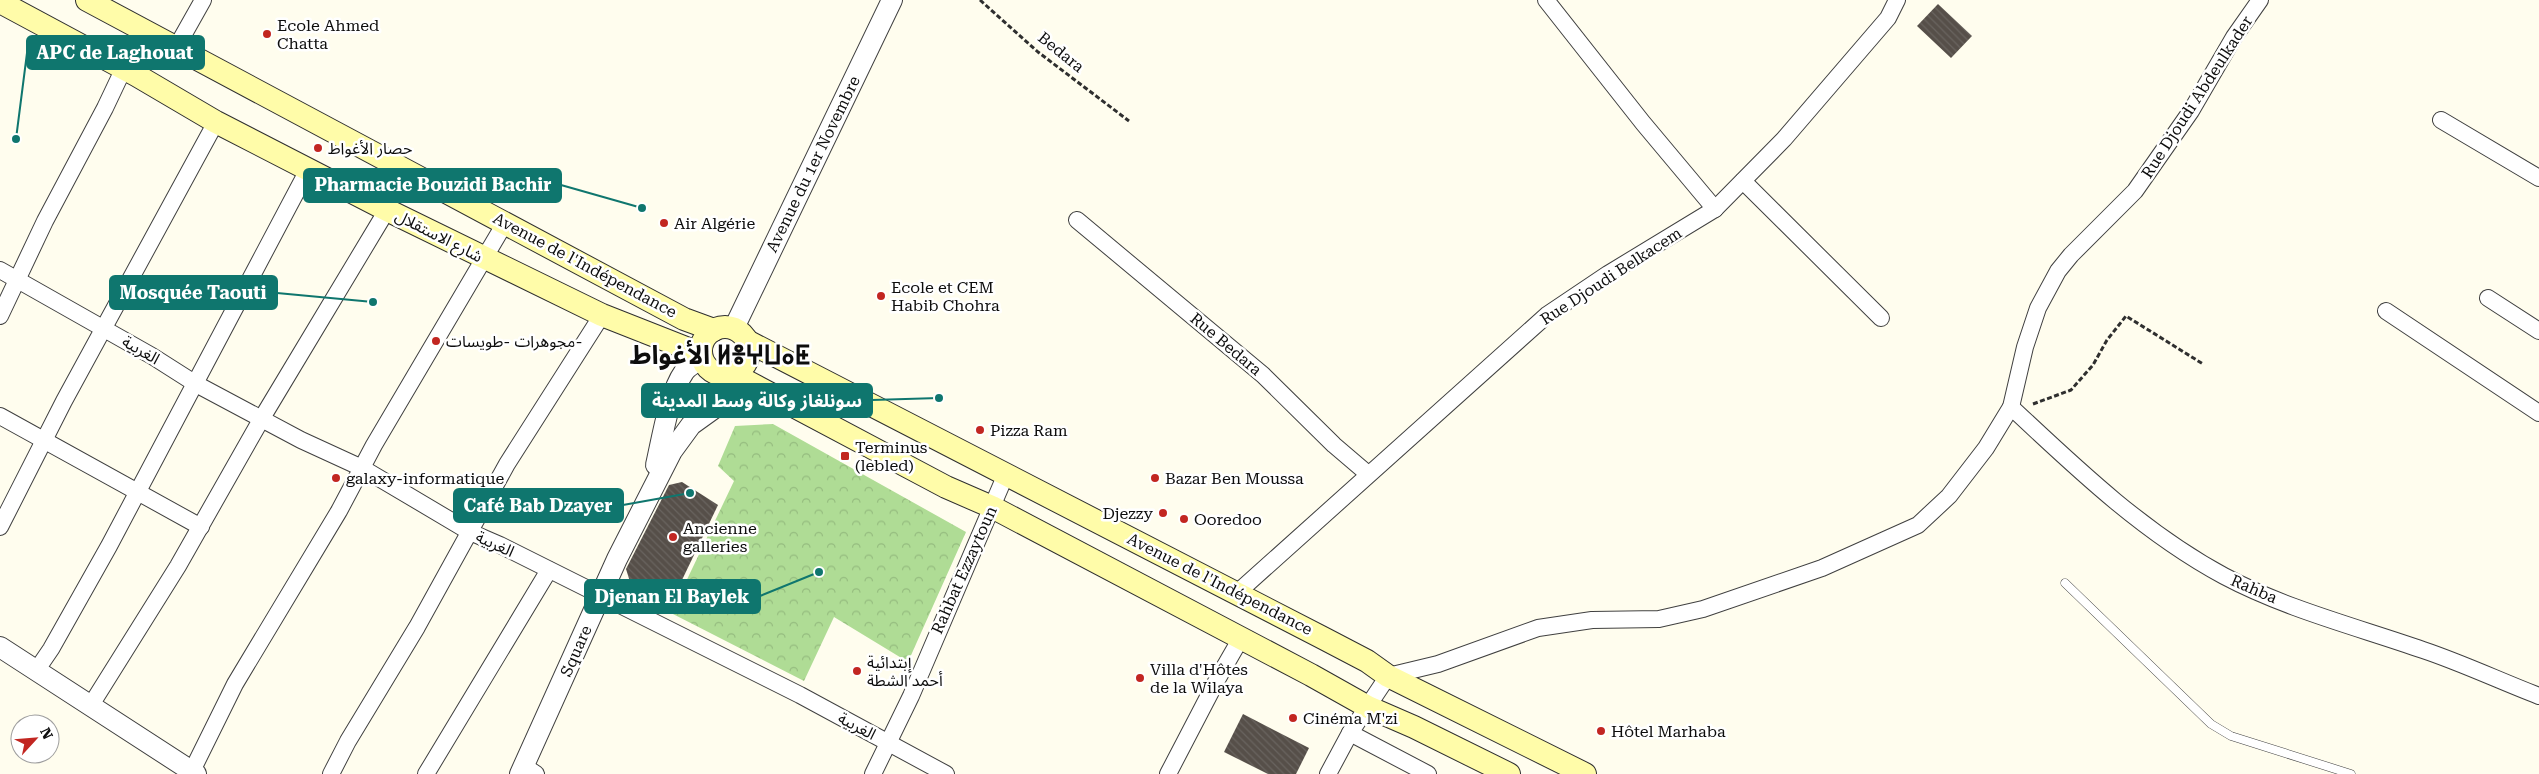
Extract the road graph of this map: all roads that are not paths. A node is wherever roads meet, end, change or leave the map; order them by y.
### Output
1 (87, 0) edge
2 (203, 0) edge
3 (892, 0) edge
4 (1546, 0) edge
5 (1898, 0) edge
6 (2260, 0) edge
7 (0, 2) edge
8 (176, 48) junction
9 (123, 70) junction
10 (2441, 120) dead end
11 (216, 122) junction
12 (309, 168) junction
13 (2539, 178) edge
14 (1743, 181) junction
15 (1715, 208) junction
16 (387, 210) junction
17 (1077, 220) dead end
18 (505, 223) junction
19 (484, 259) junction
20 (0, 270) edge
21 (18, 280) junction
22 (2488, 298) dead end
23 (2386, 311) dead end
24 (602, 315) junction
25 (0, 316) edge
26 (1882, 318) dead end
27 (104, 328) junction
28 (2539, 331) edge
29 (732, 333) junction
30 (702, 356) junction
31 (731, 374) junction
32 (196, 384) junction
33 (2011, 407) junction
34 (2539, 413) edge
35 (0, 416) edge
36 (262, 418) junction
37 (43, 442) junction
38 (362, 468) junction
39 (1006, 474) junction
40 (1368, 474) junction
41 (137, 492) junction
42 (648, 501) junction
43 (992, 507) junction
44 (0, 527) edge
45 (201, 527) junction
46 (470, 532) junction
47 (549, 570) junction
48 (2065, 583) dead end
49 (1237, 593) junction
50 (602, 595) junction
51 (1241, 638) junction
52 (0, 647) edge
53 (36, 671) junction
54 (1388, 676) junction
55 (2539, 696) edge
56 (91, 705) junction
57 (1368, 707) junction
58 (1350, 733) junction
59 (888, 743) junction
60 (526, 771) edge
61 (1418, 772) edge
62 (194, 773) edge
63 (331, 774) edge
64 (426, 774) edge
65 (873, 774) edge
66 (946, 774) edge
67 (1168, 774) edge
68 (1328, 774) edge
69 (1509, 774) edge
70 (1585, 774) edge
71 (2351, 774) edge

1 - 8 main road, Avenue de l'Indépendance
2 - 8 street
3 - 29 street, Avenue du 1er Novembre
4 - 15 street
5 - 14 street, Rue Djoudi Belkacem
6 - 33 street, Rue Djoudi Abdeulkader
7 - 9 main road, شارع الاستقلال
8 - 18 main road, Avenue de l'Indépendance
9 - 11 main road, شارع الاستقلال
9 - 21 street
10 - 13 street
11 - 12 main road, شارع الاستقلال
11 - 27 street
12 - 16 main road, شارع الاستقلال
12 - 32 street
14 - 15 street, Rue Djoudi Belkacem
14 - 26 street
15 - 40 street, Rue Djoudi Belkacem
16 - 19 main road, شارع الاستقلال
16 - 36 street
17 - 40 street, Rue Bedara
18 - 19 street
18 - 29 main road, Avenue de l'Indépendance
19 - 24 main road, شارع الاستقلال
19 - 38 street
20 - 21 street, الغربية
21 - 25 street
21 - 27 street, الغربية
22 - 28 street
23 - 34 street
24 - 30 main road, شارع الاستقلال
24 - 46 street
27 - 32 street, الغربية
27 - 37 street
29 - 30 main road
29 - 31 main road
29 - 39 main road, Avenue de l'Indépendance
30 - 31 main road
30 - 42 street
31 - 42 street
31 - 43 main road
32 - 36 street, الغربية
32 - 41 street
33 - 54 street, Rue Djoudi Abdeulkader
33 - 55 street, Rahba
35 - 37 street
36 - 38 street, الغربية
36 - 45 street
37 - 41 street
37 - 44 street
38 - 46 street, الغربية
38 - 62 street
39 - 43 street, Rahbat Ezzaytoun
39 - 49 main road, Avenue de l'Indépendance
40 - 49 street, Rue Djoudi Belkacem
41 - 45 street
41 - 53 street
42 - 50 street, Square
43 - 51 main road
43 - 59 street, Rahbat Ezzaytoun
45 - 56 street
46 - 47 street, الغربية
46 - 63 street
47 - 50 street, الغربية
47 - 64 street
48 - 71 lane
49 - 54 main road, Avenue de l'Indépendance
50 - 59 street, الغربية
50 - 60 street, Square
51 - 57 main road
51 - 67 street
52 - 53 street
53 - 56 street
54 - 57 street
54 - 70 main road, Avenue de l'Indépendance
56 - 62 street
57 - 58 street
57 - 69 main road
58 - 61 street
58 - 68 street
59 - 65 street, Rahbat Ezzaytoun
59 - 66 street, الغربية

